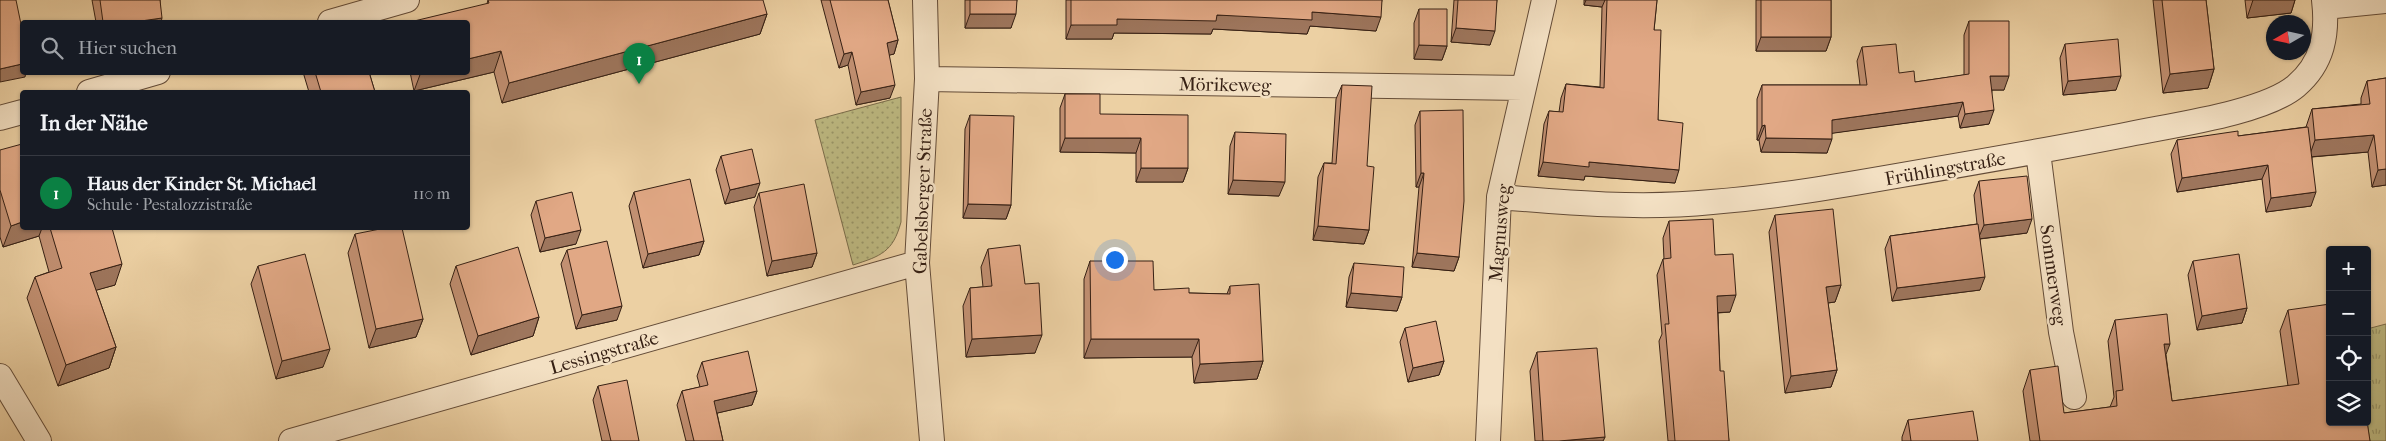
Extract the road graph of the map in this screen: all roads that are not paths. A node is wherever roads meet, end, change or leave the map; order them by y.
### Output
1 (408, 0) edge
2 (925, 0) edge
3 (1544, 0) edge
4 (2386, 1) edge
5 (2324, 4) edge
6 (337, 20) edge
7 (148, 75) edge
8 (928, 79) junction
9 (1523, 88) junction
10 (96, 90) edge
11 (20, 113) edge
12 (0, 118) edge
13 (2038, 152) junction
14 (1499, 197) junction
15 (917, 262) junction
16 (0, 376) edge
17 (2074, 397) dead end
18 (39, 441) edge
19 (291, 441) edge
20 (932, 441) edge
21 (1488, 441) edge

1 - 6 street
2 - 8 street, Gabelsberger Straße
3 - 9 street, Magnusweg
4 - 5 street, Frühlingstraße
5 - 13 street, Frühlingstraße
7 - 10 street
8 - 9 street, Mörikeweg
8 - 15 street, Gabelsberger Straße
9 - 14 street, Magnusweg
11 - 12 street
13 - 14 street, Frühlingstraße
13 - 17 street, Sommerweg
14 - 21 street, Magnusweg
15 - 19 street, Lessingstraße
15 - 20 street, Gabelsberger Straße
16 - 18 street

